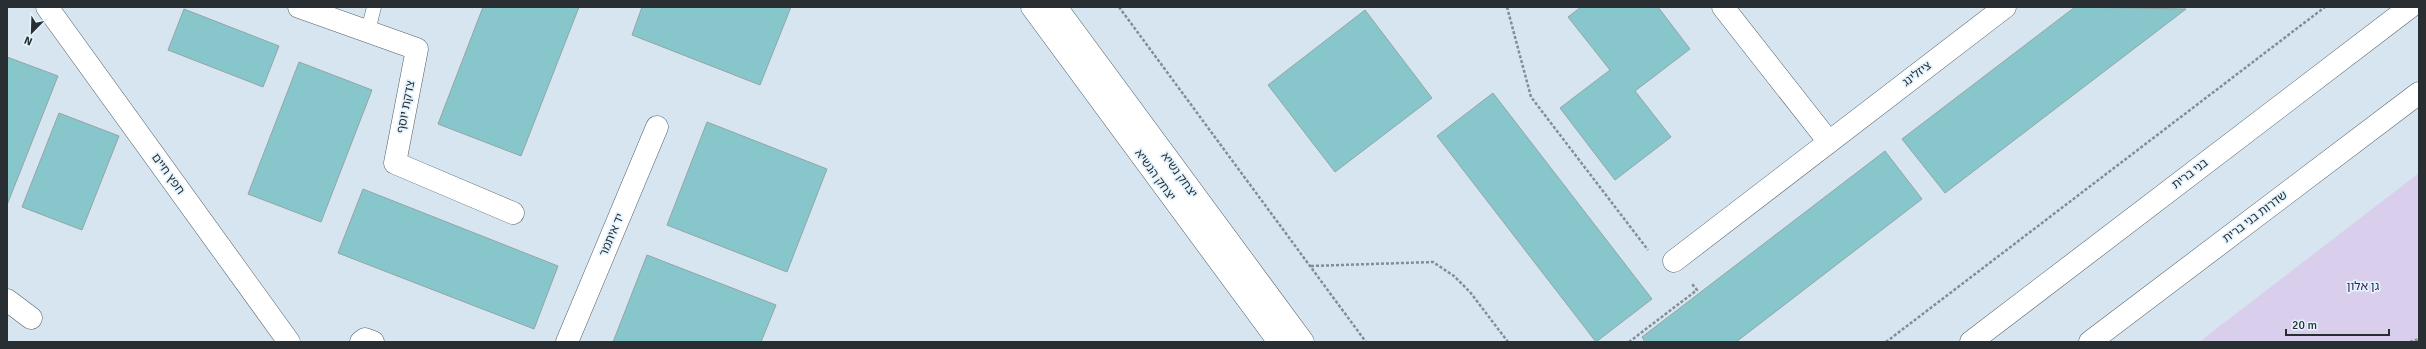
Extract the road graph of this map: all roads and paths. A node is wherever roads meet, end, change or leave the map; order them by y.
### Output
1 (47, 7) edge
2 (299, 7) edge
3 (374, 7) edge
4 (1032, 7) edge
5 (1056, 7) edge
6 (1119, 7) edge
7 (1507, 7) edge
8 (1723, 7) edge
9 (2005, 7) edge
10 (2325, 7) edge
11 (2410, 7) edge
12 (368, 31) junction
13 (2419, 93) edge
14 (657, 127) dead end
15 (1829, 142) junction
16 (513, 213) dead end
17 (1674, 261) junction
18 (1311, 266) junction
19 (7, 300) edge
20 (31, 318) dead end
21 (2419, 339) edge
22 (289, 342) edge
23 (362, 342) edge
24 (374, 342) edge
25 (567, 342) edge
26 (1279, 342) edge
27 (1303, 342) edge
28 (1366, 342) edge
29 (1508, 342) edge
30 (1629, 342) edge
31 (1886, 342) edge
32 (1971, 342) edge
33 (2090, 342) edge
34 (2410, 342) edge

1 - 22 main road, חפץ חיים
2 - 12 main road, צדקת יוסף
3 - 12 lane
4 - 26 main road, יצחק הנשיא
5 - 27 main road, יצחק נשיא
6 - 18 path
7 - 17 path
8 - 15 main road
9 - 15 main road, ציזלינג
10 - 31 path
11 - 32 main road, בני ברית
12 - 16 main road, צדקת יוסף
13 - 33 main road, שדרות בני ברית
14 - 25 main road, יד איתמר
15 - 17 main road, ציזלינג
17 - 30 path
18 - 28 path
18 - 29 path
19 - 20 main road
21 - 34 path
23 - 24 main road

